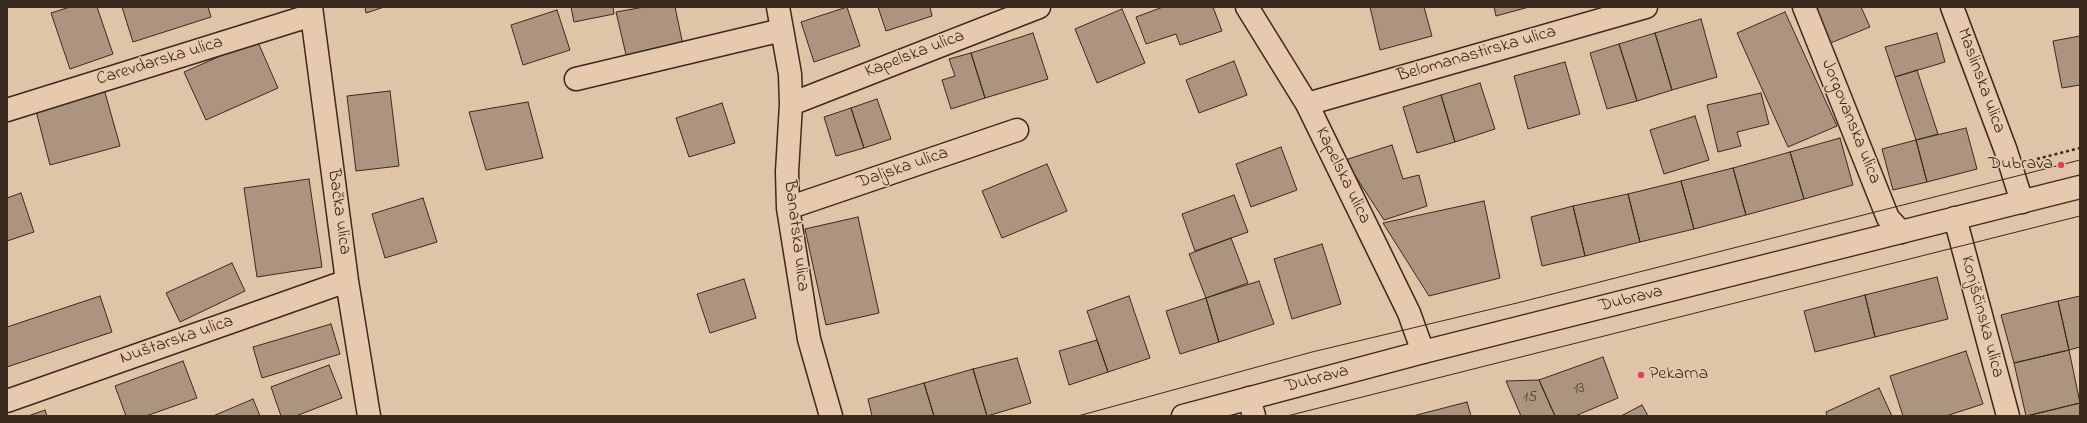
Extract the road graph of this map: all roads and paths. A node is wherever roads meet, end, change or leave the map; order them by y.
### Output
1 (778, 7) edge
2 (1039, 7) edge
3 (1247, 7) edge
4 (1646, 7) edge
5 (1804, 7) edge
6 (1952, 7) edge
7 (312, 11) edge
8 (782, 30) junction
9 (576, 79) dead end
10 (791, 104) junction
11 (1307, 104) junction
12 (7, 110) edge
13 (1017, 130) dead end
14 (2080, 148) edge
15 (2034, 159) dead end
16 (2080, 187) edge
17 (2022, 202) junction
18 (788, 208) junction
19 (1955, 218) junction
20 (1902, 232) junction
21 (347, 281) junction
22 (1422, 352) junction
23 (7, 401) edge
24 (1251, 407) edge
25 (364, 414) edge
26 (831, 416) edge
27 (1182, 416) edge
28 (2008, 416) edge

1 - 8 street, Banatska ulica
2 - 10 street, Kapelska ulica
3 - 11 street, Kapelska ulica
4 - 11 street, Belomanastirska ulica
5 - 20 street, Jorgovanska ulica
6 - 17 street, Maslinska ulica
7 - 12 street, Carevdarska ulica
7 - 21 street, Bačka ulica
8 - 9 street
8 - 10 street, Banatska ulica
10 - 18 street, Banatska ulica
11 - 22 street, Kapelska ulica
13 - 18 street, Daljska ulica
14 - 15 path
16 - 17 street, Dubrava
17 - 19 street, Dubrava
18 - 26 street, Banatska ulica
19 - 20 street, Dubrava
19 - 28 street, Konjščinska ulica
20 - 22 street, Dubrava
21 - 23 street, Nuštarska ulica
21 - 25 street, Bačka ulica
22 - 24 street, Dubrava
24 - 27 street, Dubrava

